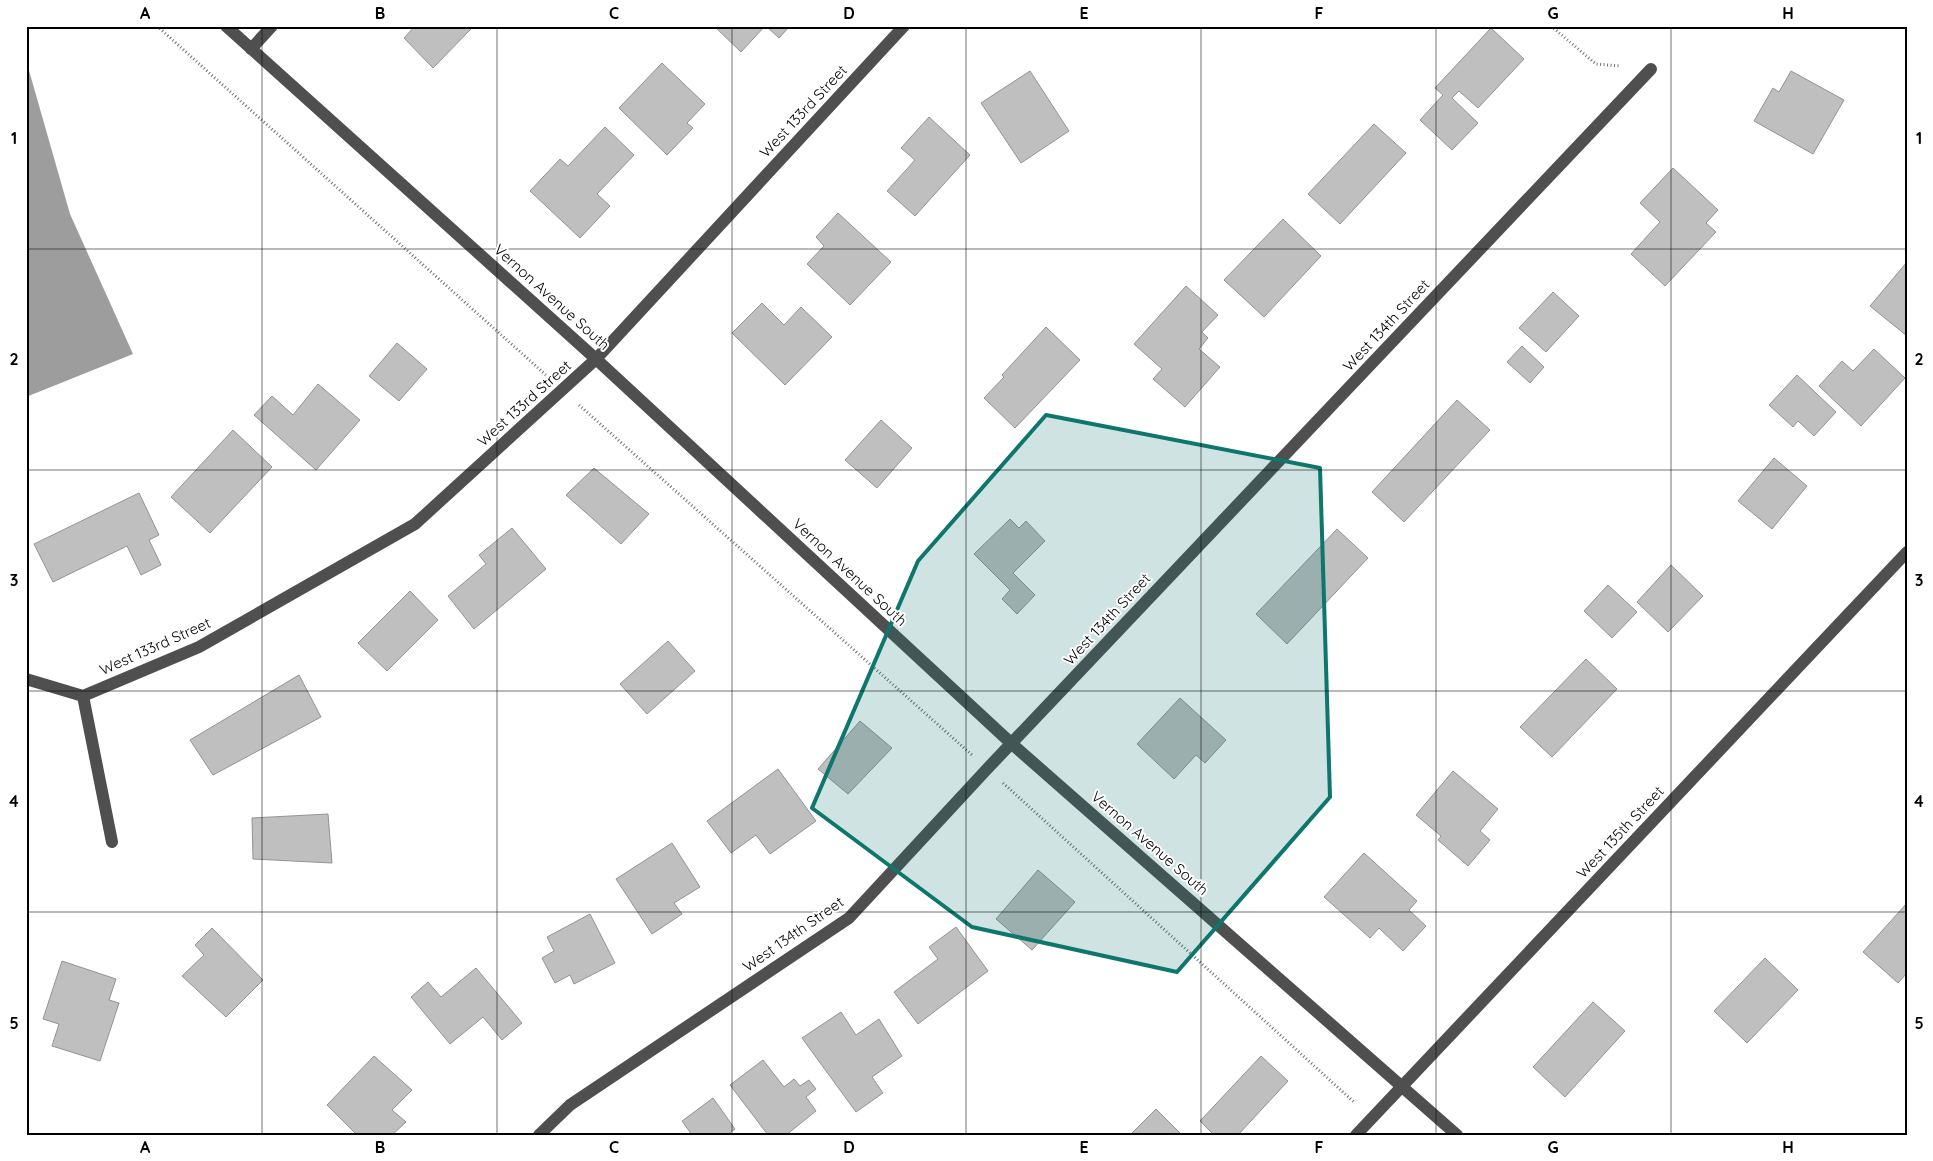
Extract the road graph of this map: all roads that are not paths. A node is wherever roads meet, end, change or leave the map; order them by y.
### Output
1 (226, 26) edge
2 (272, 26) edge
3 (904, 26) edge
4 (251, 49) junction
5 (1651, 69) road end
6 (596, 359) junction
7 (1907, 552) edge
8 (26, 679) edge
9 (83, 696) junction
10 (1012, 744) junction
11 (112, 842) dead end
12 (1402, 1086) junction
13 (539, 1135) edge
14 (1356, 1135) edge
15 (1457, 1135) edge

1 - 4 street, Vernon Avenue South
2 - 4 street
3 - 6 street, West 133rd Street
4 - 6 street, Vernon Avenue South
5 - 10 street, West 134th Street
6 - 9 street, West 133rd Street
6 - 10 street, Vernon Avenue South
7 - 12 street, West 135th Street
8 - 9 street
9 - 11 street
10 - 12 street, Vernon Avenue South
10 - 13 street, West 134th Street
12 - 14 street, West 135th Street
12 - 15 street, Vernon Avenue South

